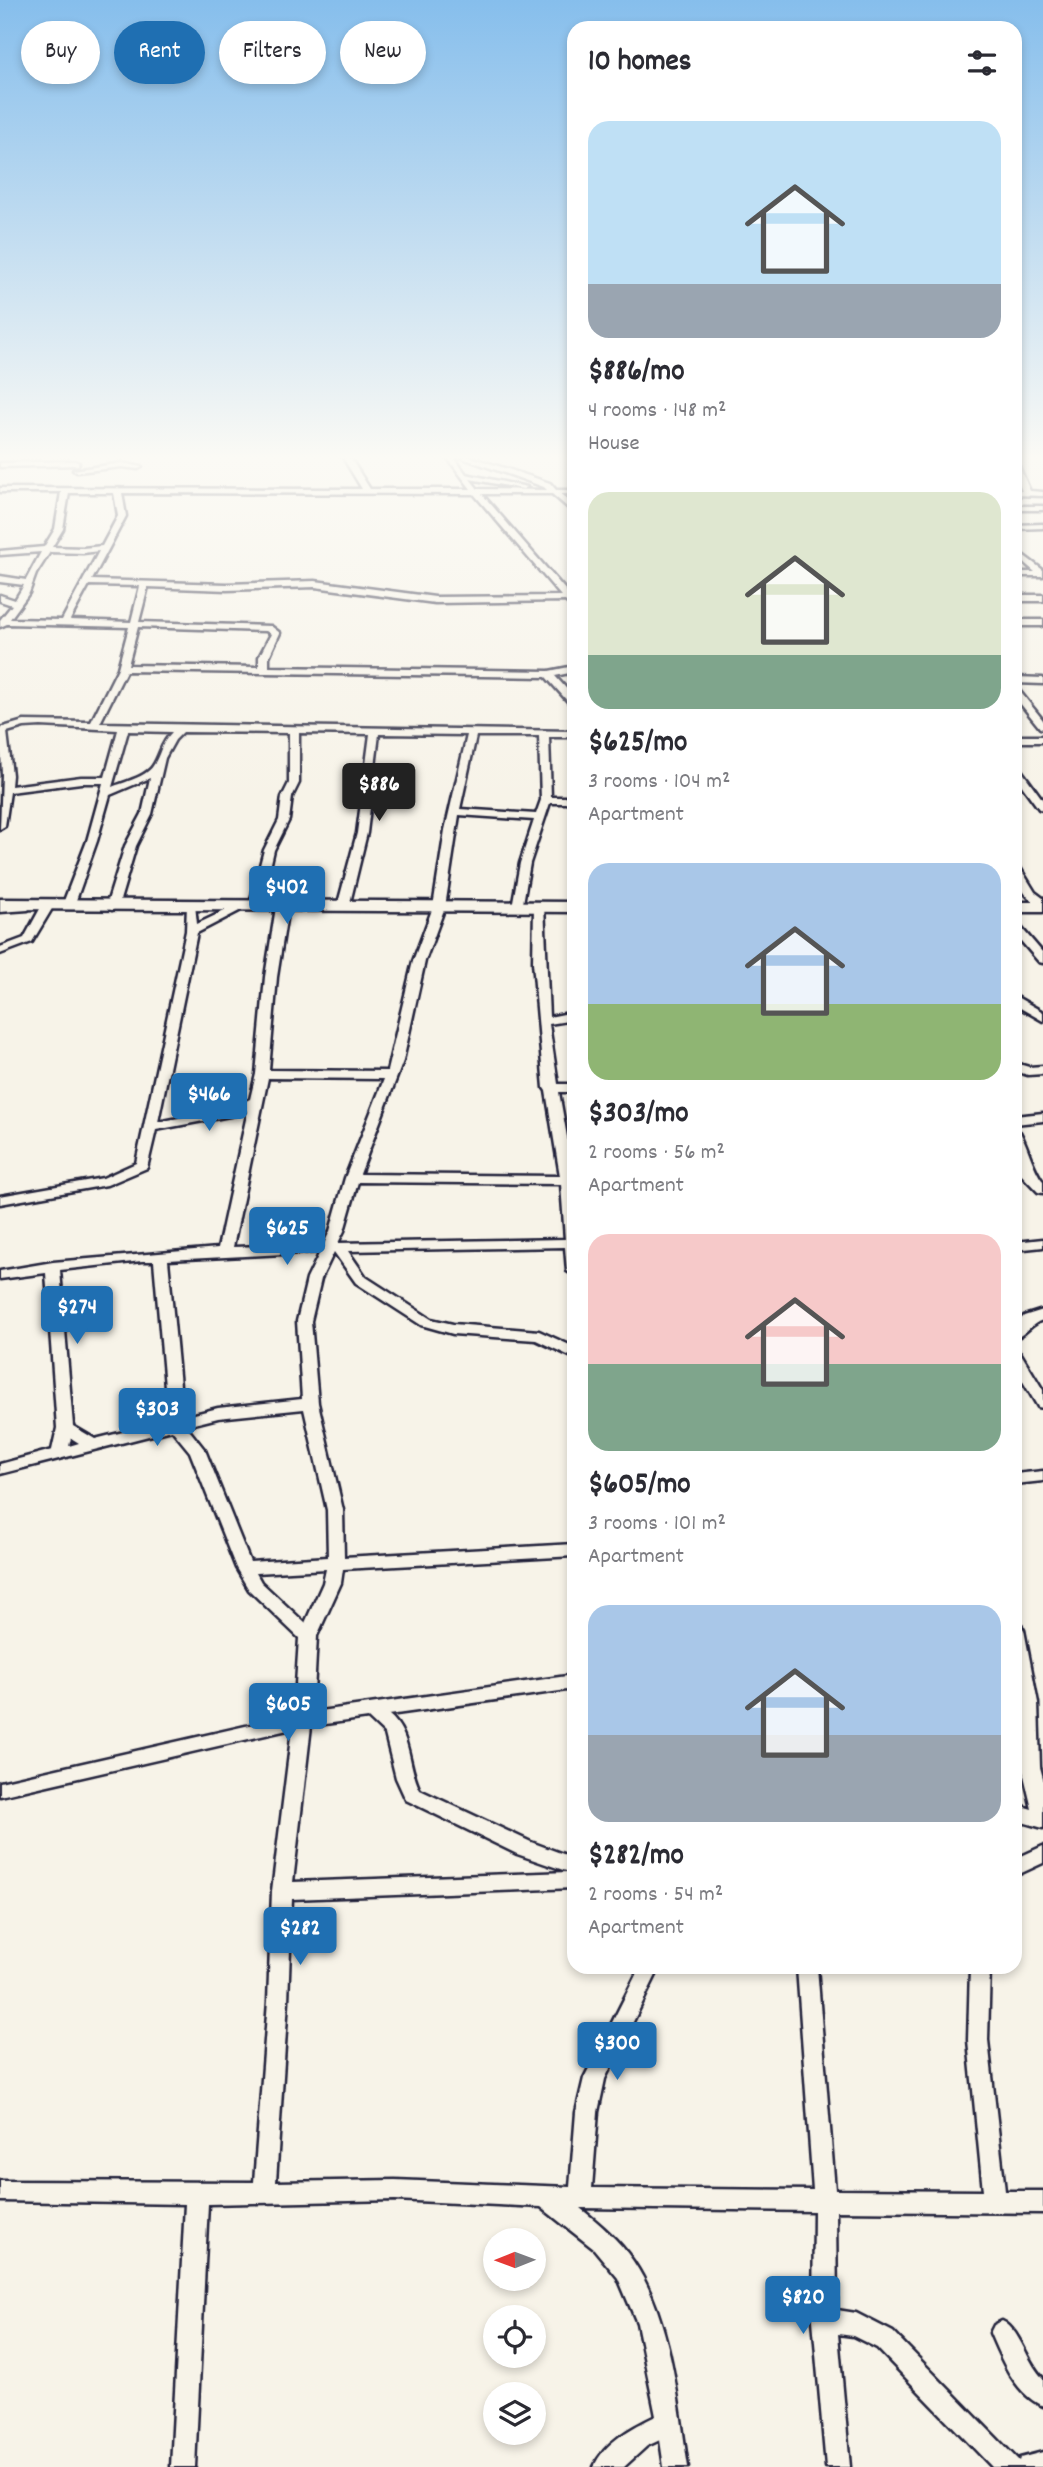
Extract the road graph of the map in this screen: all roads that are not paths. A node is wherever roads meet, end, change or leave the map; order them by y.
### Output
1 (35, 571) edge
2 (90, 571) edge
3 (545, 571) edge
4 (1022, 574) edge
5 (1043, 574) edge
6 (0, 579) edge
7 (87, 582) junction
8 (29, 583) junction
9 (145, 583) junction
10 (567, 585) edge
11 (559, 587) junction
12 (567, 596) edge
13 (0, 598) edge
14 (1022, 598) edge
15 (1043, 598) edge
16 (567, 601) edge
17 (17, 604) junction
18 (134, 623) junction
19 (1022, 623) edge
20 (1043, 623) edge
21 (2, 624) edge
22 (64, 624) junction
23 (123, 668) junction
24 (264, 670) junction
25 (567, 670) edge
26 (549, 674) junction
27 (1022, 680) edge
28 (1043, 681) edge
29 (567, 695) edge
30 (1022, 700) edge
31 (1043, 708) edge
32 (1029, 709) junction
33 (0, 719) edge
34 (23, 725) junction
35 (94, 726) junction
36 (1043, 726) edge
37 (124, 728) junction
38 (180, 729) junction
39 (294, 731) junction
40 (375, 732) junction
41 (472, 733) junction
42 (544, 734) junction
43 (567, 734) edge
44 (1022, 739) edge
45 (1043, 739) edge
46 (155, 769) junction
47 (1022, 778) edge
48 (110, 780) junction
49 (3, 790) edge
50 (106, 793) junction
51 (547, 800) junction
52 (567, 800) edge
53 (1043, 807) edge
54 (455, 812) junction
55 (541, 817) junction
56 (0, 826) edge
57 (1022, 879) edge
58 (0, 904) edge
59 (58, 906) junction
60 (1043, 906) edge
61 (112, 907) junction
62 (191, 907) junction
63 (248, 907) junction
64 (282, 907) junction
65 (343, 907) junction
66 (439, 907) junction
67 (518, 907) junction
68 (540, 907) junction
69 (567, 907) edge
70 (1022, 907) edge
71 (0, 909) edge
72 (192, 931) junction
73 (1022, 935) edge
74 (0, 951) edge
75 (1043, 960) edge
76 (1022, 1007) edge
77 (1022, 1007) edge
78 (1043, 1007) edge
79 (567, 1017) edge
80 (1043, 1017) edge
81 (544, 1021) junction
82 (1022, 1069) edge
83 (1043, 1070) edge
84 (262, 1074) junction
85 (391, 1075) junction
86 (550, 1088) junction
87 (567, 1088) edge
88 (256, 1101) junction
89 (1043, 1117) edge
90 (1022, 1119) edge
91 (150, 1127) junction
92 (1022, 1148) edge
93 (567, 1166) edge
94 (1022, 1168) edge
95 (352, 1178) junction
96 (1031, 1178) junction
97 (567, 1180) edge
98 (1043, 1189) edge
99 (0, 1200) edge
100 (567, 1242) edge
101 (1043, 1243) edge
102 (1022, 1245) edge
103 (333, 1249) junction
104 (225, 1250) junction
105 (161, 1256) junction
106 (53, 1266) junction
107 (0, 1275) edge
108 (1043, 1315) edge
109 (1022, 1326) edge
110 (567, 1350) edge
111 (1022, 1366) edge
112 (310, 1403) junction
113 (1043, 1403) edge
114 (176, 1425) junction
115 (65, 1428) junction
116 (93, 1445) junction
117 (59, 1455) junction
118 (0, 1469) edge
119 (1043, 1476) edge
120 (1022, 1478) edge
121 (567, 1550) edge
122 (336, 1562) junction
123 (244, 1568) junction
124 (308, 1636) junction
125 (567, 1683) edge
126 (1022, 1690) edge
127 (369, 1709) junction
128 (301, 1730) junction
129 (0, 1789) edge
130 (1022, 1814) edge
131 (1043, 1818) edge
132 (1043, 1854) edge
133 (567, 1863) edge
134 (1022, 1864) edge
135 (567, 1880) edge
136 (282, 1891) junction
137 (647, 1974) edge
138 (808, 1974) edge
139 (980, 1974) edge
140 (0, 2191) edge
141 (264, 2193) junction
142 (197, 2194) junction
143 (541, 2194) junction
144 (580, 2197) junction
145 (825, 2201) junction
146 (996, 2202) junction
147 (1043, 2202) edge
148 (825, 2320) junction
149 (1002, 2333) dead end
150 (1043, 2394) edge
151 (669, 2423) junction
152 (1043, 2464) edge
153 (183, 2467) edge
154 (606, 2467) edge
155 (677, 2467) edge
156 (838, 2467) edge
157 (1009, 2467) edge
158 (1029, 2467) edge

1 - 8 street
2 - 7 street
3 - 11 street
4 - 5 street
6 - 8 street
7 - 9 street
7 - 22 street
8 - 17 street
9 - 16 street
9 - 18 street
10 - 11 street
11 - 12 street
13 - 17 street
14 - 15 street
17 - 21 street
18 - 22 street
18 - 23 street
18 - 24 street
19 - 20 street
21 - 22 street
23 - 24 street
23 - 35 street
24 - 26 street
25 - 26 street
26 - 29 street
27 - 28 street
30 - 32 street
31 - 32 street
32 - 36 street
33 - 34 street
34 - 35 street
34 - 49 street
35 - 37 street
37 - 38 street
37 - 48 street
38 - 39 street
38 - 46 street
39 - 40 street
39 - 63 street
40 - 41 street
40 - 65 street
41 - 42 street
41 - 54 street
42 - 43 street
42 - 51 street
44 - 45 street
46 - 50 street
46 - 61 street
47 - 53 street
48 - 49 street
48 - 50 street
49 - 56 street
50 - 59 street
51 - 52 street
51 - 55 street
54 - 55 street
54 - 66 street
55 - 67 street
57 - 60 street
58 - 59 street
59 - 61 street
59 - 71 street
59 - 74 street
60 - 70 street
61 - 62 street
62 - 63 street
62 - 72 street
63 - 64 street
63 - 72 street
64 - 65 street
64 - 84 street
65 - 66 street
66 - 67 street
66 - 85 street
67 - 68 street
68 - 69 street
68 - 81 street
72 - 91 street
73 - 75 street
76 - 78 street
77 - 80 street
79 - 81 street
81 - 86 street
82 - 83 street
84 - 85 street
84 - 88 street
85 - 95 street
86 - 87 street
86 - 93 street
88 - 91 street
88 - 104 street
89 - 90 street
91 - 99 street
92 - 96 street
94 - 96 street
95 - 97 street
95 - 103 street
96 - 98 street
100 - 103 street
101 - 102 street
103 - 104 street
103 - 110 street
103 - 112 street
104 - 105 street
105 - 106 street
105 - 114 street
106 - 107 street
106 - 115 street
108 - 109 street
111 - 113 street
112 - 114 street
112 - 122 street
114 - 116 street
114 - 123 street
115 - 116 street
115 - 117 street
116 - 117 street
117 - 118 street
119 - 120 street
121 - 122 street
122 - 123 street
122 - 124 street
123 - 124 street
124 - 128 street
125 - 127 street
126 - 131 street
127 - 128 street
127 - 133 street
128 - 129 street
128 - 136 street
130 - 131 street
132 - 134 street
135 - 136 street
136 - 141 street
137 - 144 street
138 - 145 street
139 - 146 street
140 - 142 street
141 - 142 street
141 - 143 street
142 - 153 street
143 - 144 street
143 - 151 street
144 - 145 street
145 - 146 street
145 - 148 street
146 - 147 street
148 - 156 street
148 - 157 street
149 - 150 street
151 - 154 street
151 - 155 street
152 - 158 street

